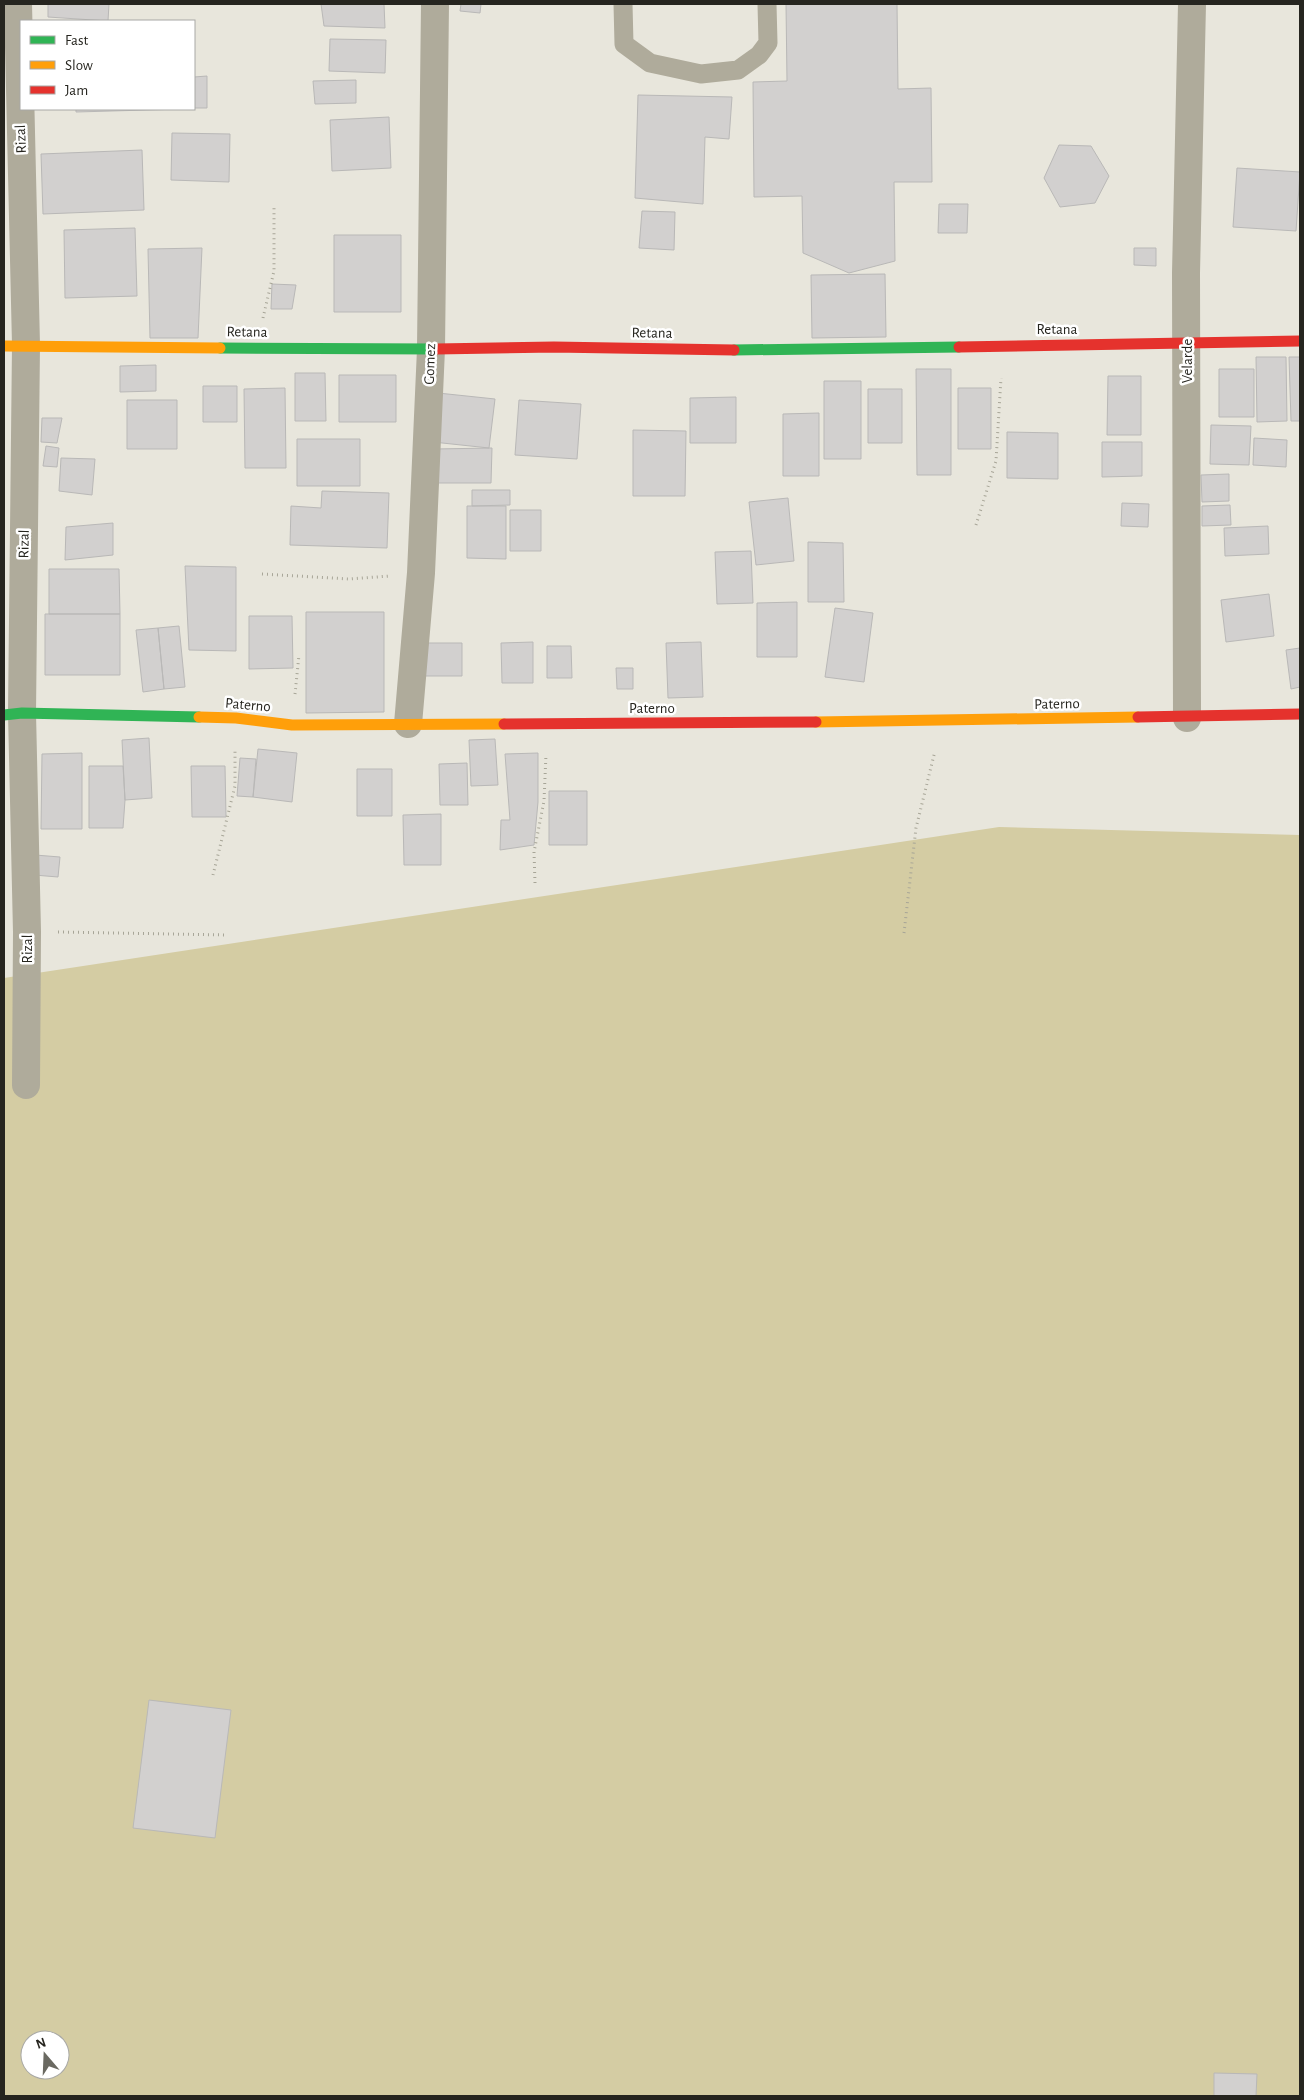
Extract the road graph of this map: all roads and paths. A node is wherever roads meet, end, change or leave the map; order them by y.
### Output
1 (18, 4) edge
2 (435, 4) edge
3 (623, 4) edge
4 (767, 4) edge
5 (1192, 4) edge
6 (274, 206) dead end
7 (1300, 341) edge
8 (1188, 344) junction
9 (1003, 345) junction
10 (15, 346) edge
11 (256, 347) junction
12 (431, 349) junction
13 (976, 525) dead end
14 (421, 573) junction
15 (262, 574) dead end
16 (299, 655) dead end
17 (13, 714) edge
18 (1300, 714) edge
19 (236, 718) junction
20 (1187, 718) junction
21 (942, 721) junction
22 (548, 723) junction
23 (408, 724) junction
24 (292, 725) junction
25 (213, 875) dead end
26 (535, 883) dead end
27 (27, 932) junction
28 (904, 933) dead end
29 (227, 936) dead end
30 (26, 1085) dead end

1 - 10 street, Rizal
2 - 12 street, Gomez
3 - 4 lane
5 - 8 street, Velarde
6 - 11 path
7 - 8 street, Retana
8 - 9 street, Retana
8 - 20 street, Velarde
9 - 12 street, Retana
9 - 13 path
10 - 11 street, Retana
10 - 17 street, Rizal
11 - 12 street, Retana
12 - 14 street, Gomez
14 - 15 path
14 - 23 street, Gomez
16 - 24 path
17 - 19 street, Paterno
17 - 27 street, Rizal
18 - 20 street, Paterno
19 - 24 street, Paterno
19 - 25 path
20 - 21 street, Paterno
21 - 22 street, Paterno
21 - 28 path
22 - 23 street, Paterno
22 - 26 path
23 - 24 street, Paterno
27 - 29 path
27 - 30 street, Rizal

